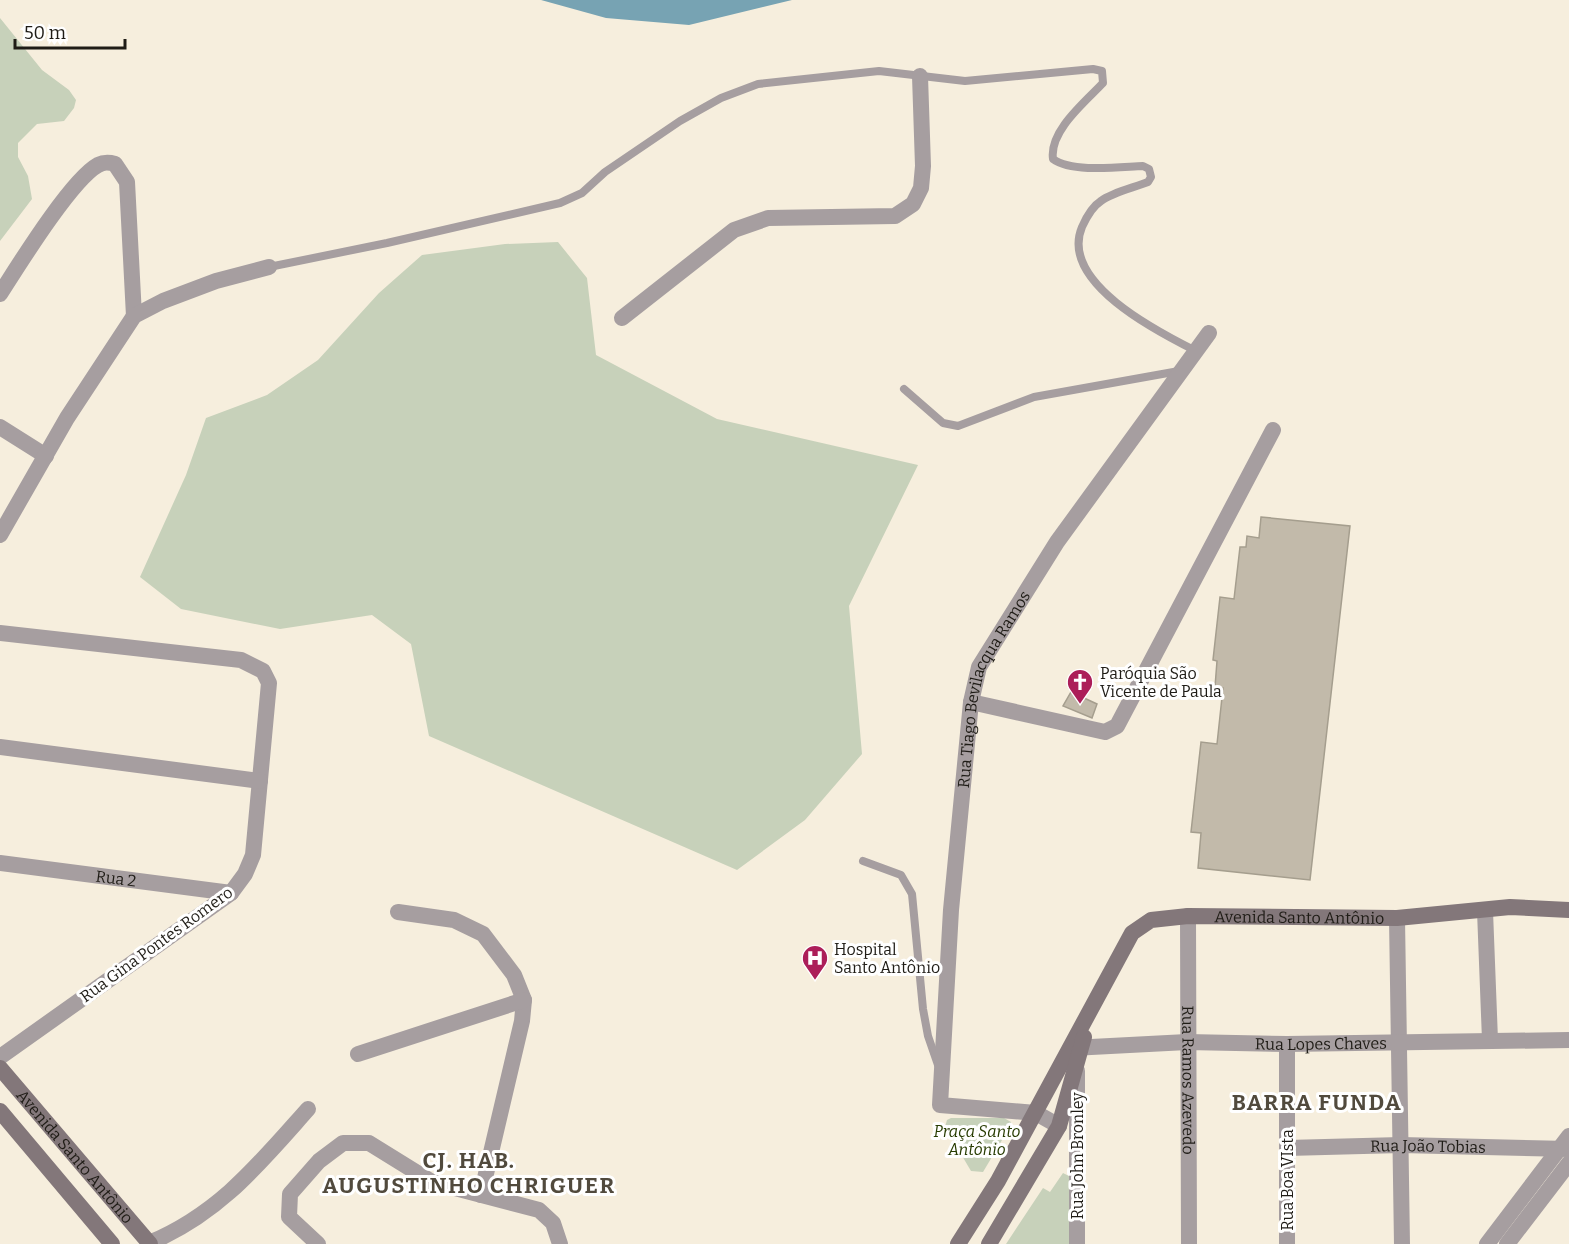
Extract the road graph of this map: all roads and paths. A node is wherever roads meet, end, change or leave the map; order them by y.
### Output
1 (920, 76) junction
2 (269, 267) joint
3 (0, 294) edge
4 (134, 316) junction
5 (622, 318) dead end
6 (1209, 333) dead end
7 (1197, 352) junction
8 (1183, 371) junction
9 (904, 389) dead end
10 (0, 427) edge
11 (1273, 430) dead end
12 (46, 456) junction
13 (0, 535) edge
14 (0, 633) edge
15 (971, 702) junction
16 (0, 747) edge
17 (260, 781) junction
18 (863, 861) dead end
19 (0, 863) edge
20 (231, 893) junction
21 (1569, 910) edge
22 (1485, 911) junction
23 (398, 912) dead end
24 (1188, 916) junction
25 (1397, 918) junction
26 (524, 1000) junction
27 (1490, 1040) junction
28 (1569, 1040) edge
29 (1401, 1041) junction
30 (1187, 1042) junction
31 (1287, 1044) junction
32 (1077, 1048) junction
33 (358, 1054) dead end
34 (0, 1057) edge
35 (0, 1068) edge
36 (1077, 1068) junction
37 (940, 1070) junction
38 (308, 1109) dead end
39 (0, 1111) edge
40 (1036, 1113) junction
41 (1059, 1126) junction
42 (1401, 1145) junction
43 (1287, 1148) junction
44 (1567, 1149) edge
45 (481, 1195) junction
46 (150, 1243) edge
47 (112, 1244) edge
48 (318, 1244) edge
49 (560, 1244) edge
50 (958, 1244) edge
51 (989, 1244) edge
52 (1077, 1244) edge
53 (1189, 1244) edge
54 (1287, 1244) edge
55 (1402, 1244) edge
56 (1487, 1244) edge
57 (1507, 1244) edge

1 - 2 lane
1 - 5 street
1 - 7 lane
2 - 4 street
3 - 4 street
4 - 12 street
6 - 7 street, Rua Tiago Bevilacqua Ramos
7 - 8 street, Rua Tiago Bevilacqua Ramos
8 - 9 lane
8 - 15 street, Rua Tiago Bevilacqua Ramos
10 - 12 street
11 - 15 street
12 - 13 street
14 - 17 street, Rua Gina Pontes Romero
15 - 37 street, Rua Tiago Bevilacqua Ramos
16 - 17 street
17 - 20 street, Rua Gina Pontes Romero
18 - 37 lane
19 - 20 street, Rua 2
20 - 34 street, Rua Gina Pontes Romero
21 - 22 main road, Avenida Santo Antônio
22 - 25 main road, Avenida Santo Antônio
22 - 27 street
23 - 26 street
24 - 25 main road, Avenida Santo Antônio
24 - 30 street, Rua Ramos Azevedo
24 - 32 main road, Avenida Santo Antônio
25 - 29 street
26 - 33 street
26 - 45 street
27 - 28 street, Rua Lopes Chaves
27 - 29 street, Rua Lopes Chaves
29 - 31 street, Rua Lopes Chaves
29 - 42 street
30 - 31 street, Rua Lopes Chaves
30 - 32 street, Rua Lopes Chaves
30 - 53 street, Rua Ramos Azevedo
31 - 43 street, Rua Boa VIsta
32 - 36 main road, Avenida Santo Antônio
32 - 40 main road, Avenida Santo Antônio
35 - 46 main road, Avenida Santo Antônio
36 - 41 main road, Avenida Santo Antônio
36 - 52 street, Rua John Bronley
37 - 40 street, Rua Tiago Bevilacqua Ramos
38 - 46 street
39 - 47 main road, Avenida Santo Antônio
40 - 41 street
40 - 50 main road, Avenida Santo Antônio
41 - 51 main road, Avenida Santo Antônio
42 - 43 street, Rua João Tobias
42 - 44 street, Rua João Tobias
42 - 55 street
43 - 54 street, Rua Boa VIsta
44 - 56 street
44 - 57 street
45 - 48 street
45 - 49 street

